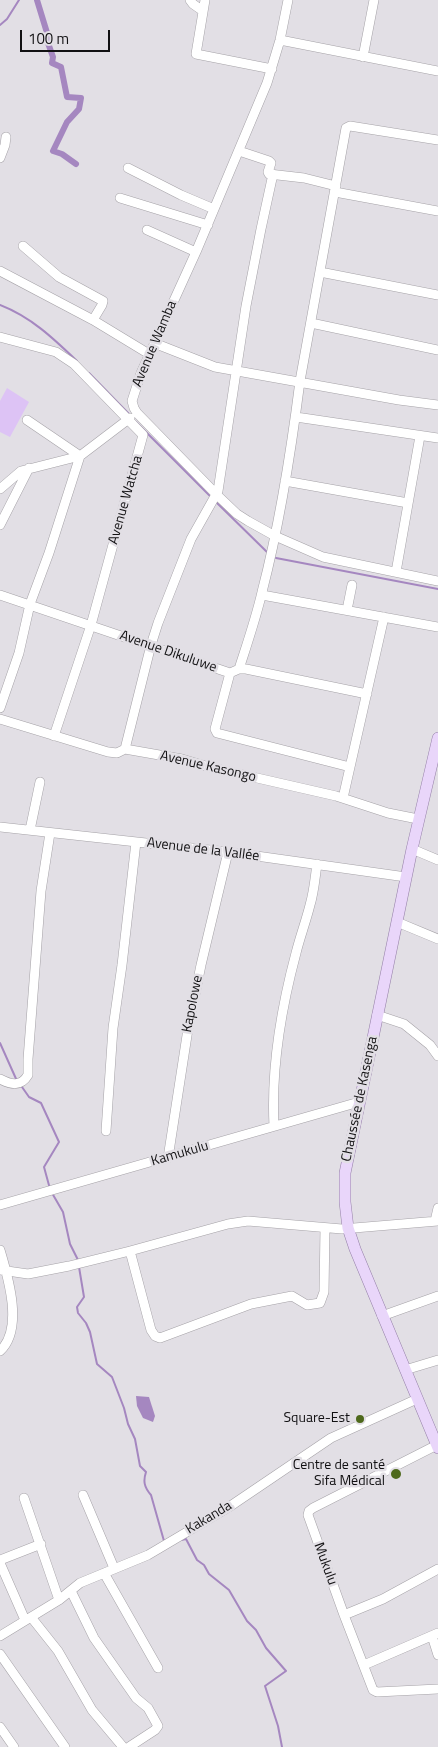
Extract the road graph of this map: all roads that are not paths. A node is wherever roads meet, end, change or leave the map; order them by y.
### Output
1 (190, 0) edge
2 (205, 0) edge
3 (288, 0) edge
4 (374, 0) edge
5 (203, 10) junction
6 (280, 40) junction
7 (363, 57) junction
8 (272, 69) junction
9 (438, 70) edge
10 (6, 136) dead end
11 (438, 140) edge
12 (239, 151) junction
13 (0, 158) edge
14 (128, 168) dead end
15 (274, 174) junction
16 (336, 189) junction
17 (120, 198) dead end
18 (214, 209) junction
19 (438, 211) edge
20 (208, 225) junction
21 (147, 230) dead end
22 (22, 246) dead end
23 (196, 252) junction
24 (0, 271) edge
25 (320, 272) junction
26 (438, 295) edge
27 (92, 320) junction
28 (311, 323) junction
29 (0, 337) edge
30 (154, 344) junction
31 (438, 350) edge
32 (149, 354) junction
33 (236, 371) junction
34 (300, 381) junction
35 (438, 405) edge
36 (137, 413) junction
37 (296, 416) junction
38 (27, 420) dead end
39 (127, 420) junction
40 (420, 436) junction
41 (438, 438) edge
42 (80, 456) junction
43 (29, 468) junction
44 (285, 481) junction
45 (0, 489) edge
46 (215, 498) junction
47 (408, 503) junction
48 (0, 525) edge
49 (276, 536) junction
50 (396, 572) junction
51 (438, 581) edge
52 (352, 585) dead end
53 (262, 594) junction
54 (0, 595) edge
55 (30, 604) junction
56 (347, 610) junction
57 (384, 617) junction
58 (91, 625) junction
59 (438, 627) edge
60 (151, 646) junction
61 (239, 669) junction
62 (230, 674) junction
63 (367, 694) junction
64 (0, 708) edge
65 (0, 719) edge
66 (54, 736) junction
67 (438, 738) edge
68 (125, 750) junction
69 (435, 766) edge
70 (350, 767) junction
71 (40, 782) dead end
72 (343, 798) junction
73 (418, 819) junction
74 (0, 827) edge
75 (30, 830) junction
76 (50, 833) junction
77 (136, 842) junction
78 (412, 849) junction
79 (228, 852) junction
80 (438, 860) edge
81 (317, 864) junction
82 (406, 877) junction
83 (397, 922) junction
84 (438, 939) edge
85 (377, 1015) junction
86 (438, 1056) edge
87 (0, 1079) edge
88 (360, 1102) junction
89 (274, 1126) junction
90 (106, 1130) dead end
91 (168, 1158) junction
92 (0, 1205) edge
93 (438, 1208) edge
94 (436, 1221) edge
95 (325, 1228) junction
96 (348, 1228) junction
97 (0, 1250) edge
98 (130, 1251) junction
99 (3, 1271) edge
100 (438, 1296) edge
101 (382, 1316) junction
102 (0, 1351) edge
103 (438, 1360) edge
104 (405, 1370) junction
105 (417, 1399) junction
106 (437, 1447) edge
107 (83, 1495) dead end
108 (24, 1498) dead end
109 (41, 1544) junction
110 (0, 1562) edge
111 (114, 1568) junction
112 (438, 1569) edge
113 (104, 1573) junction
114 (71, 1591) junction
115 (59, 1600) junction
116 (344, 1615) junction
117 (28, 1619) junction
118 (435, 1635) edge
119 (0, 1636) edge
120 (0, 1654) edge
121 (438, 1655) edge
122 (364, 1665) junction
123 (158, 1668) dead end
124 (438, 1689) edge
125 (0, 1727) edge
126 (3, 1738) edge
127 (14, 1747) edge
128 (65, 1747) edge
129 (123, 1747) edge
130 (129, 1747) edge

1 - 5 street
2 - 5 street
3 - 6 street, Avenue Wamba
4 - 7 street
5 - 8 street
6 - 7 street
6 - 8 street, Avenue Wamba
7 - 9 street
8 - 12 street, Avenue Wamba
10 - 13 street
11 - 16 street
12 - 15 street
12 - 18 street, Avenue Wamba
14 - 18 street
15 - 16 street
15 - 33 street
16 - 19 street
16 - 25 street
17 - 20 street
18 - 20 street, Avenue Wamba
20 - 23 street, Avenue Wamba
21 - 23 street
22 - 27 street
23 - 30 street, Avenue Wamba
24 - 27 street
25 - 26 street
25 - 28 street
27 - 32 street
28 - 31 street
28 - 34 street
29 - 39 street, Avenue Watcha
30 - 32 street, Avenue Wamba
30 - 33 street
32 - 36 street, Avenue Wamba
33 - 34 street
33 - 46 street
34 - 35 street
34 - 37 street
36 - 39 street
36 - 46 street
37 - 40 street
37 - 44 street
38 - 42 street
39 - 42 street
39 - 58 street, Avenue Watcha
40 - 41 street
40 - 47 street
42 - 43 street
42 - 55 street
43 - 45 street
43 - 48 street
44 - 47 street
44 - 49 street
46 - 49 street
46 - 60 street
47 - 50 street
49 - 50 street
49 - 53 street
50 - 51 street
52 - 56 street
53 - 56 street
53 - 61 street
54 - 55 street, Avenue Dikuluwe
55 - 58 street, Avenue Dikuluwe
55 - 64 street
56 - 57 street
57 - 59 street
57 - 63 street
58 - 60 street, Avenue Dikuluwe
58 - 66 street, Avenue Watcha
60 - 62 street, Avenue Dikuluwe
60 - 68 street
61 - 62 street, Avenue Dikuluwe
61 - 63 street
62 - 70 street
63 - 70 street
65 - 66 street, Avenue Kasongo
66 - 68 street, Avenue Kasongo
67 - 69 main road, Chaussée de Kasenga
68 - 72 street, Avenue Kasongo
69 - 73 main road, Chaussée de Kasenga
70 - 72 street
71 - 75 street
72 - 73 street, Avenue Kasongo
73 - 78 main road, Chaussée de Kasenga
74 - 75 street, Avenue de la Vallée
75 - 76 street, Avenue de la Vallée
76 - 77 street, Avenue de la Vallée
76 - 87 street
77 - 79 street, Avenue de la Vallée
77 - 90 street
78 - 80 street
78 - 82 main road, Chaussée de Kasenga
79 - 81 street, Avenue de la Vallée
79 - 91 street, Kapolowe
81 - 82 street, Avenue de la Vallée
81 - 89 street
82 - 83 main road, Chaussée de Kasenga
83 - 84 street
83 - 85 main road, Chaussée de Kasenga
85 - 86 street
85 - 88 main road, Chaussée de Kasenga
88 - 89 street, Kamukulu
88 - 96 main road, Chaussée de Kasenga
89 - 91 street, Kamukulu
91 - 92 street, Kamukulu
93 - 94 street
94 - 96 street
95 - 96 street
95 - 98 street
95 - 98 street
96 - 101 main road, Chaussée de Kasenga
97 - 99 street
98 - 99 street
99 - 102 street
100 - 101 street
101 - 104 main road, Chaussée de Kasenga
103 - 104 street
104 - 105 main road, Chaussée de Kasenga
105 - 106 main road, Chaussée de Kasenga
105 - 111 street, Kakanda
106 - 116 street, Mukulu
107 - 111 street
108 - 109 street
109 - 110 street
109 - 115 street
110 - 117 street
111 - 113 street, Kakanda
112 - 116 street
113 - 114 street, Kakanda
113 - 123 street
114 - 115 street, Kakanda
114 - 130 street
115 - 117 street, Kakanda
116 - 122 street, Mukulu
117 - 119 street, Kakanda
117 - 129 street
118 - 121 street
118 - 122 street
120 - 128 street
122 - 124 street, Mukulu
125 - 126 street
126 - 127 street

